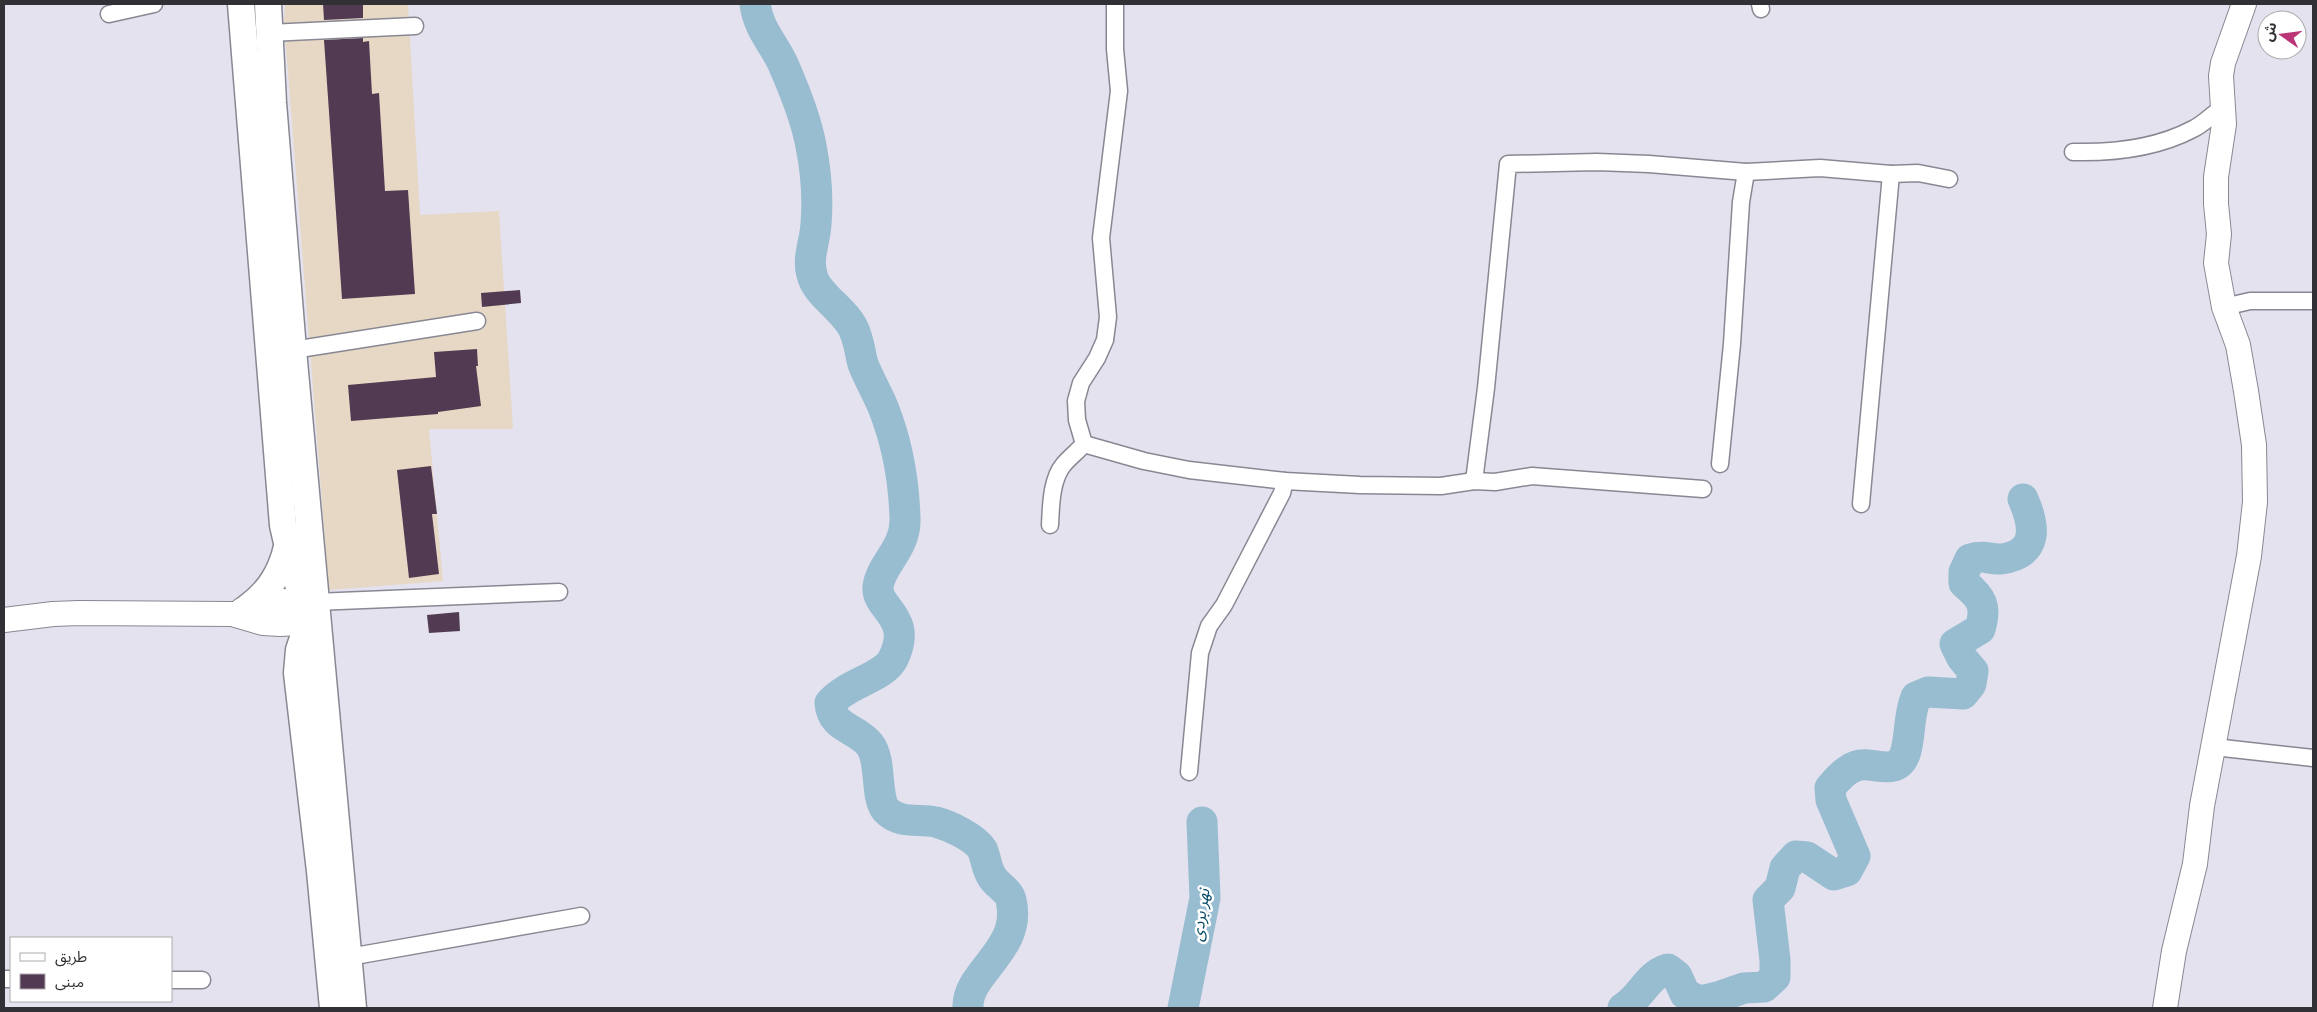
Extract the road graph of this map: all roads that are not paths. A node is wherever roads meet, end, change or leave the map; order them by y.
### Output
1 (154, 4) edge
2 (241, 4) edge
3 (268, 4) edge
4 (1115, 4) edge
5 (2244, 4) edge
6 (109, 14) dead end
7 (415, 26) dead end
8 (268, 33) junction
9 (2224, 107) junction
10 (2074, 152) dead end
11 (1746, 172) junction
12 (1891, 174) junction
13 (1949, 179) dead end
14 (2313, 301) edge
15 (2224, 307) junction
16 (477, 321) dead end
17 (293, 350) junction
18 (1084, 444) junction
19 (1720, 464) dead end
20 (1286, 481) junction
21 (1474, 481) junction
22 (1703, 489) dead end
23 (1861, 504) dead end
24 (1050, 525) dead end
25 (287, 547) junction
26 (559, 592) dead end
27 (239, 611) junction
28 (311, 612) junction
29 (4, 620) edge
30 (314, 716) junction
31 (2214, 747) junction
32 (2313, 758) edge
33 (1190, 772) dead end
34 (581, 916) dead end
35 (349, 957) junction
36 (172, 980) edge
37 (202, 980) dead end
38 (333, 1008) edge
39 (353, 1008) edge
40 (2164, 1008) edge

1 - 6 street
2 - 25 main road
3 - 8 main road
4 - 18 street
5 - 9 street
7 - 8 street
8 - 17 main road
9 - 10 street
9 - 15 street
11 - 12 street
11 - 19 street
11 - 21 street
12 - 13 street
12 - 23 street
14 - 15 street
15 - 31 street
16 - 17 street
17 - 28 main road
18 - 20 street
18 - 24 street
20 - 21 street
20 - 33 street
21 - 22 street
25 - 27 main road
25 - 28 main road
26 - 28 street
27 - 28 street
27 - 29 street
28 - 30 main road
30 - 35 main road
30 - 38 main road
31 - 32 street
31 - 40 street
34 - 35 street
35 - 39 main road
36 - 37 street

